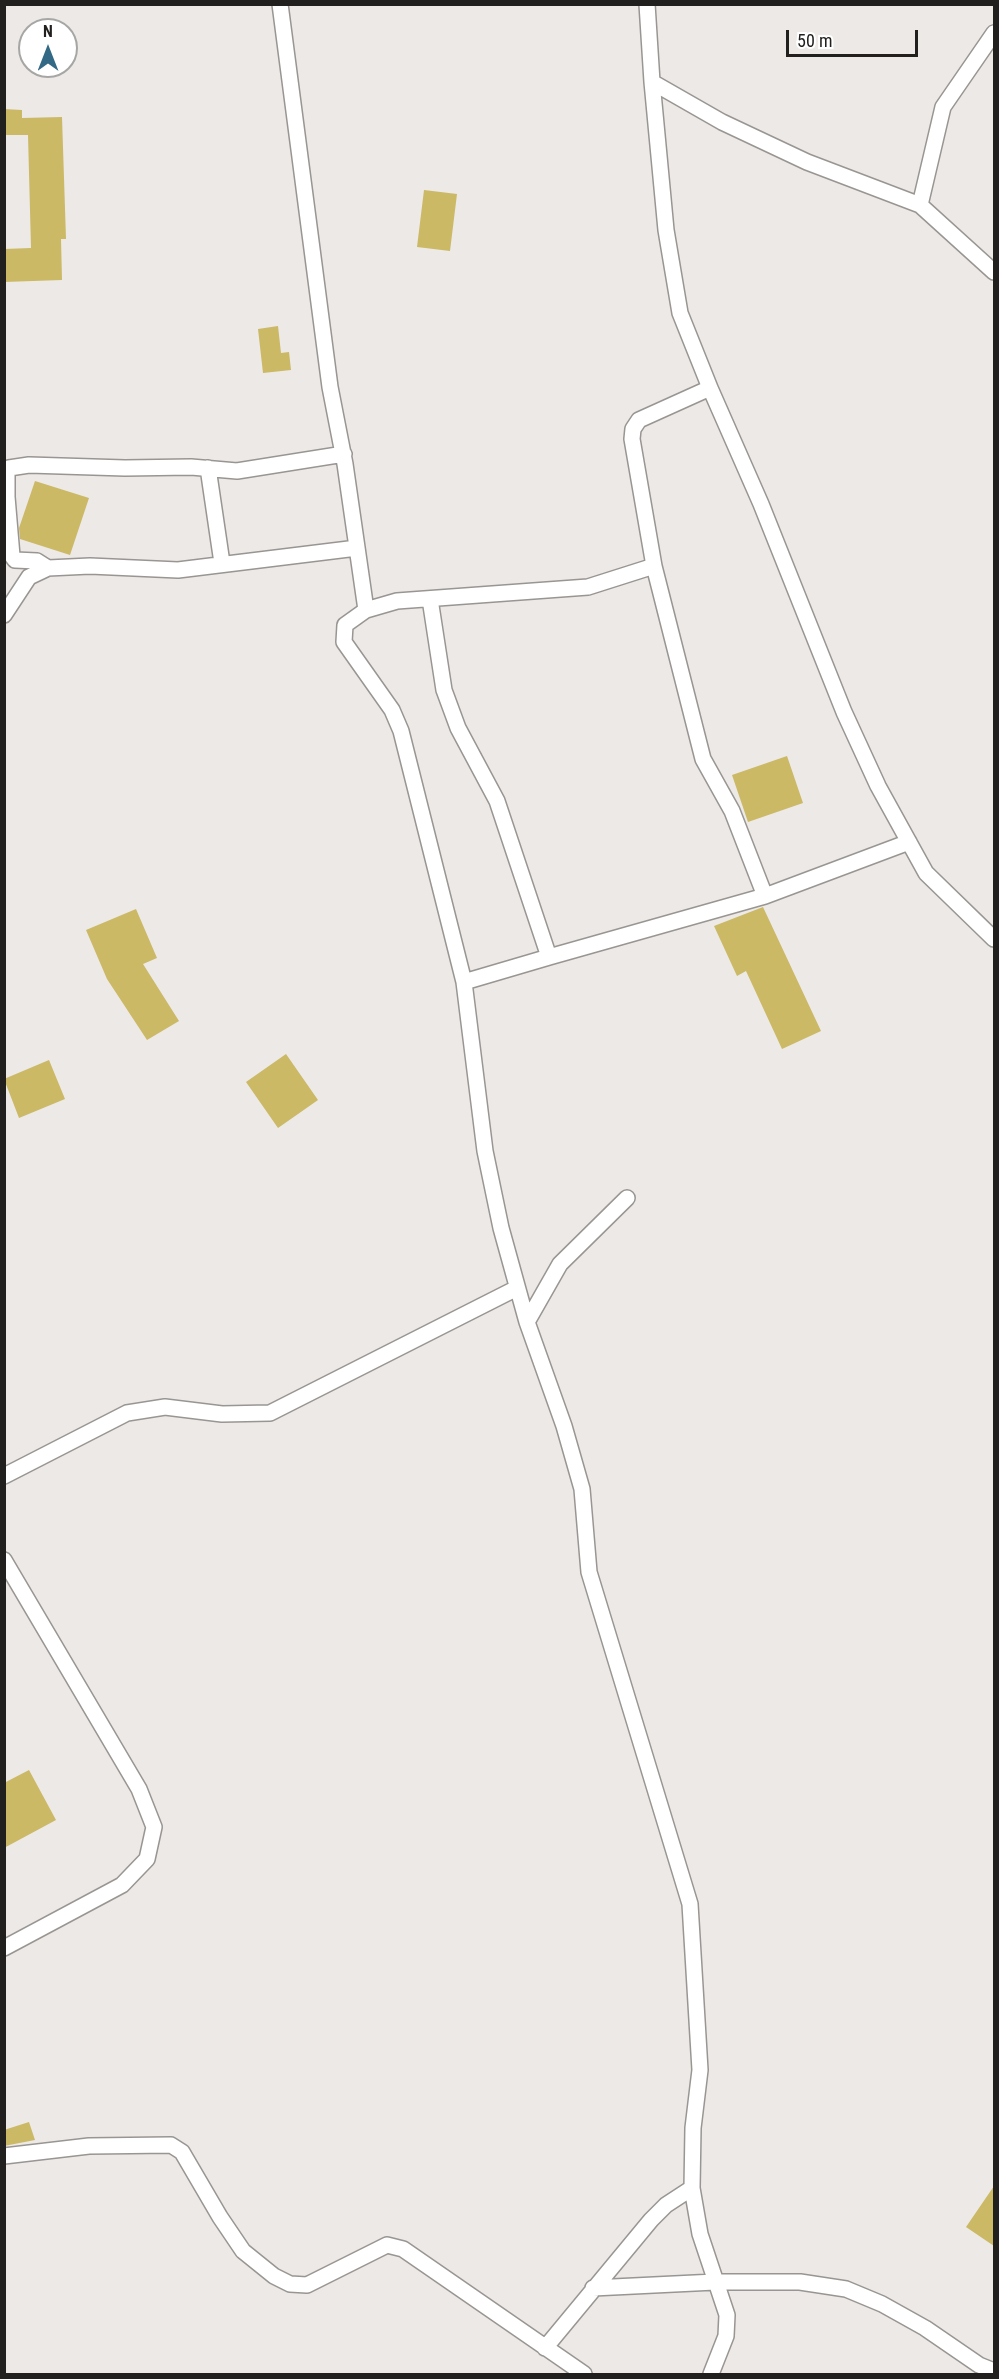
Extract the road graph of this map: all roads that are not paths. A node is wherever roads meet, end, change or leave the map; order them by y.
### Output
1 (280, 4) edge
2 (647, 4) edge
3 (994, 33) edge
4 (652, 82) junction
5 (920, 205) junction
6 (994, 272) edge
7 (710, 388) junction
8 (344, 454) junction
9 (208, 468) junction
10 (357, 549) junction
11 (222, 563) junction
12 (654, 566) junction
13 (48, 568) junction
14 (430, 599) junction
15 (366, 610) junction
16 (4, 615) edge
17 (909, 842) junction
18 (765, 896) junction
19 (994, 939) edge
20 (549, 957) junction
21 (464, 982) junction
22 (627, 1198) dead end
23 (517, 1288) junction
24 (526, 1322) junction
25 (4, 1476) edge
26 (4, 1560) edge
27 (4, 1948) edge
28 (4, 2156) edge
29 (692, 2188) junction
30 (715, 2282) junction
31 (593, 2288) junction
32 (545, 2348) junction
33 (994, 2371) edge
34 (584, 2374) edge
35 (711, 2374) edge

1 - 8 street
2 - 4 street
3 - 5 street
4 - 5 street
4 - 7 street
5 - 6 street
7 - 12 street
7 - 17 street
8 - 9 street
8 - 10 street
9 - 11 street
9 - 13 street
10 - 11 street
10 - 15 street
11 - 13 street
12 - 14 street
12 - 18 street
13 - 16 street
14 - 15 street
14 - 20 street
15 - 21 street
17 - 18 street
17 - 19 street
18 - 20 street
20 - 21 street
21 - 23 street
22 - 24 street
23 - 24 street
23 - 25 street
24 - 29 street
26 - 27 street
28 - 32 street
29 - 30 street
29 - 31 street
30 - 31 street
30 - 33 street
30 - 35 street
31 - 32 street
32 - 34 street

